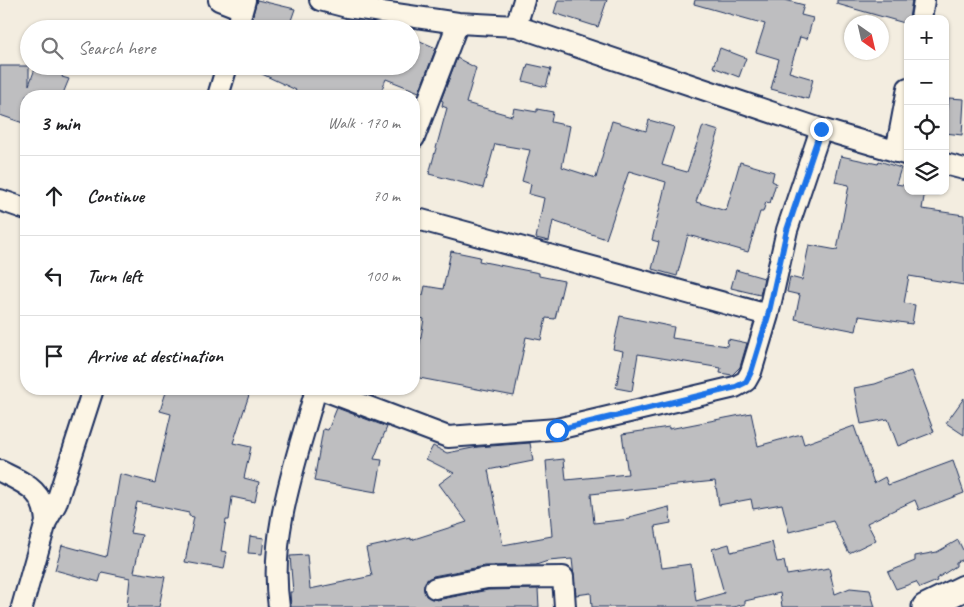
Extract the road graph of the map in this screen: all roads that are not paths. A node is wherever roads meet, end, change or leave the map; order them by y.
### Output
1 (219, 0) edge
2 (320, 0) edge
3 (524, 0) edge
4 (924, 0) edge
5 (243, 5) edge
6 (922, 15) edge
7 (239, 20) edge
8 (458, 22) junction
9 (516, 26) junction
10 (224, 75) edge
11 (220, 90) edge
12 (906, 105) edge
13 (420, 122) edge
14 (821, 129) junction
15 (902, 154) edge
16 (949, 165) edge
17 (964, 169) edge
18 (0, 200) edge
19 (20, 207) edge
20 (420, 220) edge
21 (768, 316) junction
22 (91, 395) edge
23 (314, 395) edge
24 (337, 395) edge
25 (68, 462) junction
26 (0, 471) edge
27 (28, 486) junction
28 (46, 522) junction
29 (434, 588) dead end
30 (964, 588) edge
31 (22, 607) edge
32 (279, 607) edge
33 (565, 607) edge
34 (925, 607) edge

1 - 5 street
2 - 8 street
3 - 9 street
4 - 6 street
5 - 7 street
8 - 9 street
8 - 13 street
9 - 14 street
10 - 11 street
12 - 15 street
14 - 15 street
14 - 21 street
16 - 17 street
18 - 19 street
20 - 21 street
21 - 24 street
22 - 25 street
23 - 32 street
25 - 27 street
25 - 28 street
26 - 27 street
27 - 28 street
28 - 31 street
29 - 33 street
30 - 34 street

